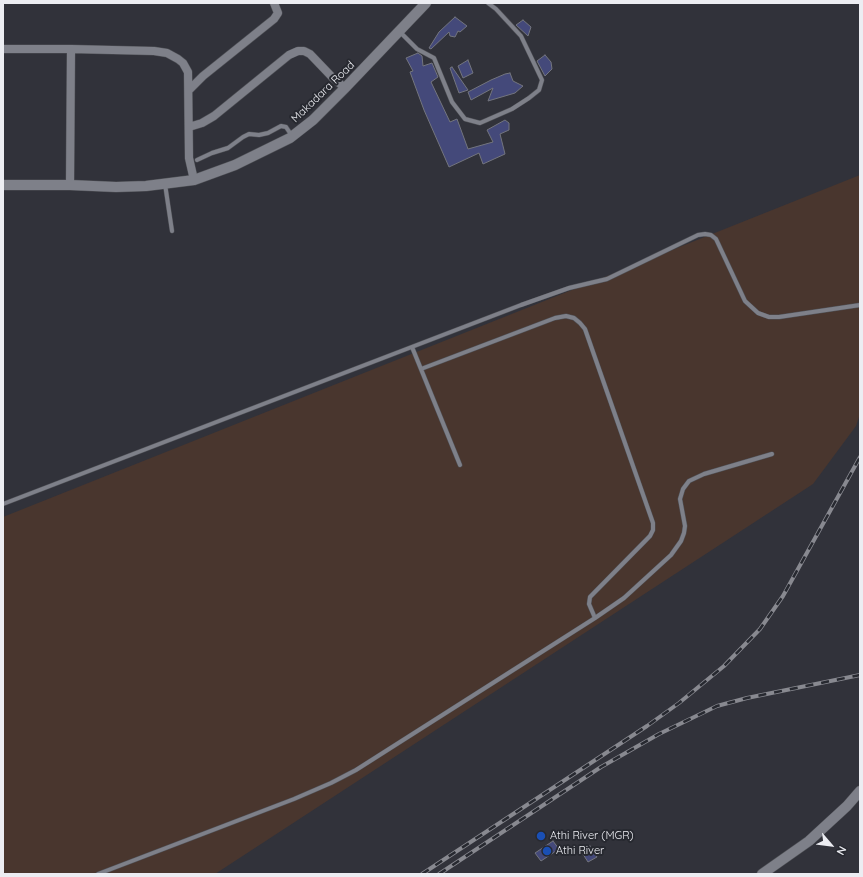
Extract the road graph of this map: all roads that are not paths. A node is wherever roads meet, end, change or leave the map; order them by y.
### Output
1 (274, 3) edge
2 (426, 3) edge
3 (488, 3) edge
4 (399, 32) junction
5 (3, 49) edge
6 (71, 49) junction
7 (345, 88) junction
8 (189, 90) junction
9 (189, 127) junction
10 (292, 136) junction
11 (197, 160) dead end
12 (194, 180) junction
13 (165, 184) junction
14 (3, 185) edge
15 (70, 185) junction
16 (172, 231) dead end
17 (860, 305) edge
18 (412, 347) junction
19 (421, 369) junction
20 (772, 454) dead end
21 (460, 465) dead end
22 (3, 504) edge
23 (595, 618) junction
24 (860, 791) edge
25 (766, 873) edge
26 (98, 874) edge

1 - 8 street
2 - 4 main road, Makadara Road
3 - 4 lane
4 - 7 main road, Makadara Road
5 - 6 street
6 - 8 street
6 - 15 street
7 - 9 street
7 - 10 main road, Makadara Road
8 - 9 street
9 - 12 street
10 - 11 lane
10 - 12 main road, Makadara Road
12 - 13 main road, Makadara Road
13 - 15 main road, Makadara Road
13 - 16 lane
14 - 15 main road, Makadara Road
17 - 18 lane
18 - 19 lane
18 - 22 lane
19 - 21 lane
19 - 23 lane
20 - 23 lane
23 - 26 lane
24 - 25 main road

